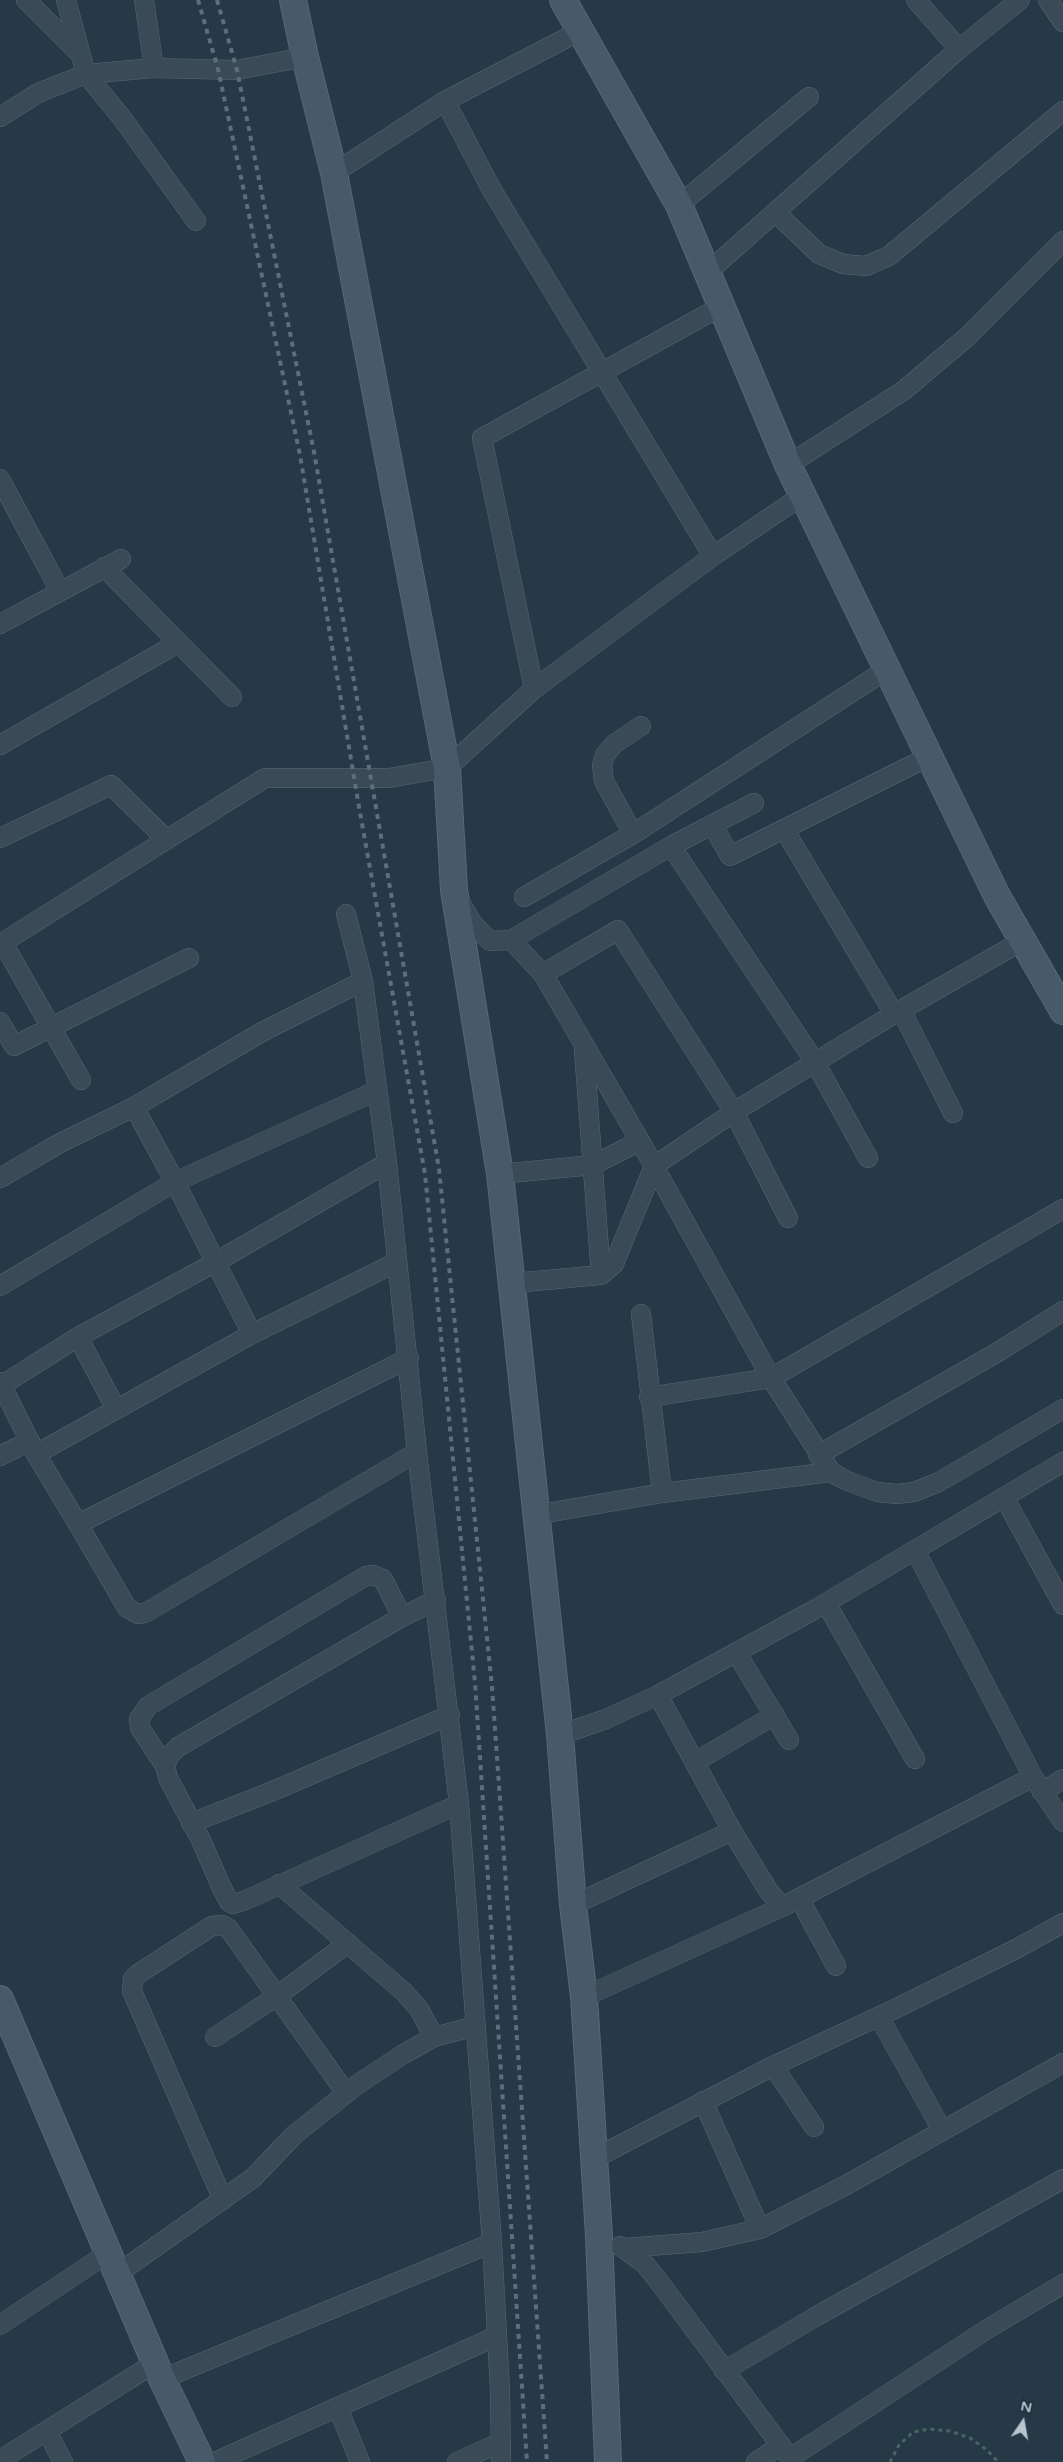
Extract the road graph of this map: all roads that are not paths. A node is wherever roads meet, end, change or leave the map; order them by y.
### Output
1 (26, 0) edge
2 (66, 0) edge
3 (144, 0) edge
4 (293, 0) edge
5 (563, 0) edge
6 (916, 0) edge
7 (1020, 0) edge
8 (1048, 0) edge
9 (1063, 22) edge
10 (580, 32) junction
11 (959, 49) junction
12 (81, 55) junction
13 (305, 57) junction
14 (154, 68) junction
15 (86, 74) junction
16 (808, 97) dead end
17 (445, 101) junction
18 (1063, 111) edge
19 (0, 116) edge
20 (334, 173) junction
21 (680, 206) junction
22 (775, 212) junction
23 (196, 221) dead end
24 (1063, 242) edge
25 (709, 271) junction
26 (722, 306) junction
27 (602, 373) junction
28 (788, 465) junction
29 (2, 491) edge
30 (803, 495) junction
31 (713, 556) junction
32 (60, 591) junction
33 (0, 624) edge
34 (178, 642) junction
35 (886, 670) junction
36 (534, 688) junction
37 (232, 697) dead end
38 (641, 726) dead end
39 (0, 745) edge
40 (928, 757) junction
41 (447, 768) junction
42 (754, 803) dead end
43 (712, 826) junction
44 (784, 829) junction
45 (633, 834) junction
46 (0, 838) edge
47 (167, 840) junction
48 (672, 846) junction
49 (454, 890) junction
50 (524, 897) dead end
51 (346, 914) dead end
52 (511, 940) junction
53 (1022, 941) junction
54 (1, 944) edge
55 (188, 958) dead end
56 (543, 974) junction
57 (363, 981) junction
58 (1063, 1011) edge
59 (898, 1012) junction
60 (0, 1022) edge
61 (52, 1029) junction
62 (583, 1045) junction
63 (7, 1050) edge
64 (815, 1062) junction
65 (81, 1080) dead end
66 (376, 1091) junction
67 (134, 1107) junction
68 (734, 1112) junction
69 (953, 1113) dead end
70 (640, 1141) junction
71 (868, 1158) dead end
72 (387, 1164) junction
73 (593, 1164) junction
74 (654, 1166) junction
75 (500, 1174) junction
76 (0, 1178) edge
77 (175, 1182) junction
78 (1063, 1209) edge
79 (788, 1218) dead end
80 (216, 1262) junction
81 (398, 1262) junction
82 (601, 1275) junction
83 (513, 1283) junction
84 (0, 1286) edge
85 (1063, 1311) edge
86 (641, 1314) dead end
87 (252, 1334) junction
88 (78, 1338) junction
89 (408, 1358) junction
90 (771, 1378) junction
91 (1, 1384) edge
92 (649, 1397) junction
93 (1063, 1409) edge
94 (116, 1410) junction
95 (33, 1447) junction
96 (417, 1452) junction
97 (818, 1455) junction
98 (0, 1456) edge
99 (1063, 1462) edge
100 (831, 1472) junction
101 (662, 1493) junction
102 (1004, 1497) junction
103 (535, 1515) junction
104 (78, 1524) junction
105 (915, 1550) junction
106 (436, 1600) junction
107 (826, 1603) junction
108 (1063, 1605) edge
109 (402, 1617) junction
110 (736, 1652) junction
111 (658, 1695) junction
112 (450, 1715) junction
113 (775, 1715) junction
114 (560, 1735) junction
115 (788, 1740) dead end
116 (915, 1758) dead end
117 (695, 1762) junction
118 (165, 1766) junction
119 (1063, 1779) edge
120 (1037, 1784) junction
121 (459, 1804) junction
122 (1063, 1822) edge
123 (191, 1823) junction
124 (732, 1830) junction
125 (279, 1884) junction
126 (799, 1898) junction
127 (573, 1905) junction
128 (782, 1907) junction
129 (1063, 1923) edge
130 (348, 1942) junction
131 (836, 1966) dead end
132 (277, 1996) junction
133 (584, 1997) junction
134 (0, 1999) edge
135 (879, 2016) junction
136 (476, 2026) junction
137 (215, 2037) dead end
138 (434, 2037) junction
139 (1063, 2063) edge
140 (773, 2066) junction
141 (346, 2093) junction
142 (703, 2101) junction
143 (814, 2127) dead end
144 (942, 2130) junction
145 (593, 2160) junction
146 (1063, 2180) edge
147 (223, 2200) junction
148 (760, 2229) junction
149 (599, 2236) junction
150 (492, 2243) junction
151 (624, 2248) junction
152 (113, 2264) junction
153 (1063, 2284) edge
154 (0, 2325) edge
155 (497, 2336) junction
156 (158, 2371) junction
157 (724, 2371) junction
158 (338, 2408) junction
159 (46, 2431) junction
160 (500, 2442) junction
161 (788, 2455) edge
162 (0, 2460) edge
163 (63, 2462) edge
164 (202, 2462) edge
165 (215, 2462) edge
166 (360, 2462) edge
167 (457, 2462) edge
168 (501, 2462) edge
169 (608, 2462) edge
170 (756, 2462) edge

1 - 12 street
2 - 12 street
3 - 14 street
4 - 13 street
5 - 10 street
6 - 11 street
7 - 11 street
8 - 9 street
10 - 17 street
10 - 21 street
11 - 22 street
12 - 15 street
13 - 14 street
13 - 20 street
14 - 15 street
15 - 19 street
15 - 23 street
16 - 21 street
17 - 20 street
17 - 27 street
18 - 22 street
20 - 41 street
21 - 25 street
22 - 25 street
24 - 28 street
25 - 26 street
26 - 27 street
26 - 28 street
27 - 31 street
27 - 36 street
28 - 30 street
29 - 32 street
30 - 31 street
30 - 35 street
31 - 36 street
32 - 33 street
32 - 34 street
34 - 37 street
34 - 39 street
35 - 40 street
35 - 45 street
36 - 41 street
38 - 45 street
40 - 44 street
40 - 53 street
41 - 47 street
41 - 49 street
42 - 43 street
43 - 44 street
43 - 48 street
44 - 59 street
45 - 50 street
46 - 47 street
47 - 54 street
48 - 52 street
48 - 64 street
49 - 52 street
49 - 75 street
51 - 57 street
52 - 56 street
53 - 58 street
53 - 59 street
54 - 61 street
55 - 61 street
56 - 62 street
56 - 68 street
57 - 66 street
57 - 67 street
59 - 64 street
59 - 69 street
60 - 63 street
61 - 63 street
61 - 65 street
62 - 70 street
62 - 73 street
64 - 68 street
64 - 71 street
66 - 72 street
66 - 77 street
67 - 76 street
67 - 77 street
68 - 74 street
68 - 79 street
70 - 73 street
70 - 74 street
72 - 80 street
72 - 81 street
73 - 75 street
73 - 82 street
74 - 82 street
74 - 90 street
75 - 83 street
77 - 80 street
77 - 84 street
78 - 90 street
80 - 87 street
80 - 88 street
81 - 87 street
81 - 89 street
82 - 83 street
83 - 103 street
85 - 97 street
86 - 92 street
87 - 94 street
88 - 91 street
88 - 94 street
89 - 96 street
89 - 104 street
90 - 92 street
90 - 97 street
91 - 95 street
92 - 101 street
93 - 100 street
94 - 95 street
95 - 98 street
95 - 104 street
96 - 104 street
96 - 106 street
97 - 100 street
99 - 102 street
100 - 101 street
101 - 103 street
102 - 105 street
102 - 108 street
103 - 114 street
105 - 107 street
105 - 120 street
106 - 109 street
106 - 112 street
107 - 110 street
107 - 116 street
109 - 118 street
109 - 118 street
110 - 111 street
110 - 113 street
111 - 114 street
111 - 117 street
112 - 121 street
112 - 123 street
113 - 115 street
113 - 117 street
114 - 127 street
117 - 124 street
118 - 123 street
119 - 120 street
120 - 122 street
120 - 126 street
121 - 125 street
121 - 136 street
123 - 125 street
124 - 127 street
124 - 128 street
125 - 130 street
126 - 128 street
126 - 131 street
127 - 133 street
128 - 133 street
129 - 135 street
130 - 132 street
130 - 138 street
132 - 137 street
132 - 141 street
132 - 147 street
133 - 145 street
134 - 152 street
135 - 140 street
135 - 144 street
136 - 138 street
136 - 150 street
138 - 141 street
139 - 144 street
140 - 142 street
140 - 143 street
141 - 147 street
142 - 145 street
142 - 148 street
144 - 148 street
145 - 149 street
146 - 157 street
147 - 152 street
148 - 151 street
149 - 151 street
149 - 169 street
150 - 155 street
150 - 156 street
151 - 157 street
152 - 154 street
152 - 156 street
153 - 161 street
155 - 158 street
155 - 160 street
156 - 159 street
156 - 164 street
157 - 161 street
158 - 165 street
158 - 166 street
159 - 162 street
159 - 163 street
160 - 167 street
160 - 168 street
161 - 170 street

